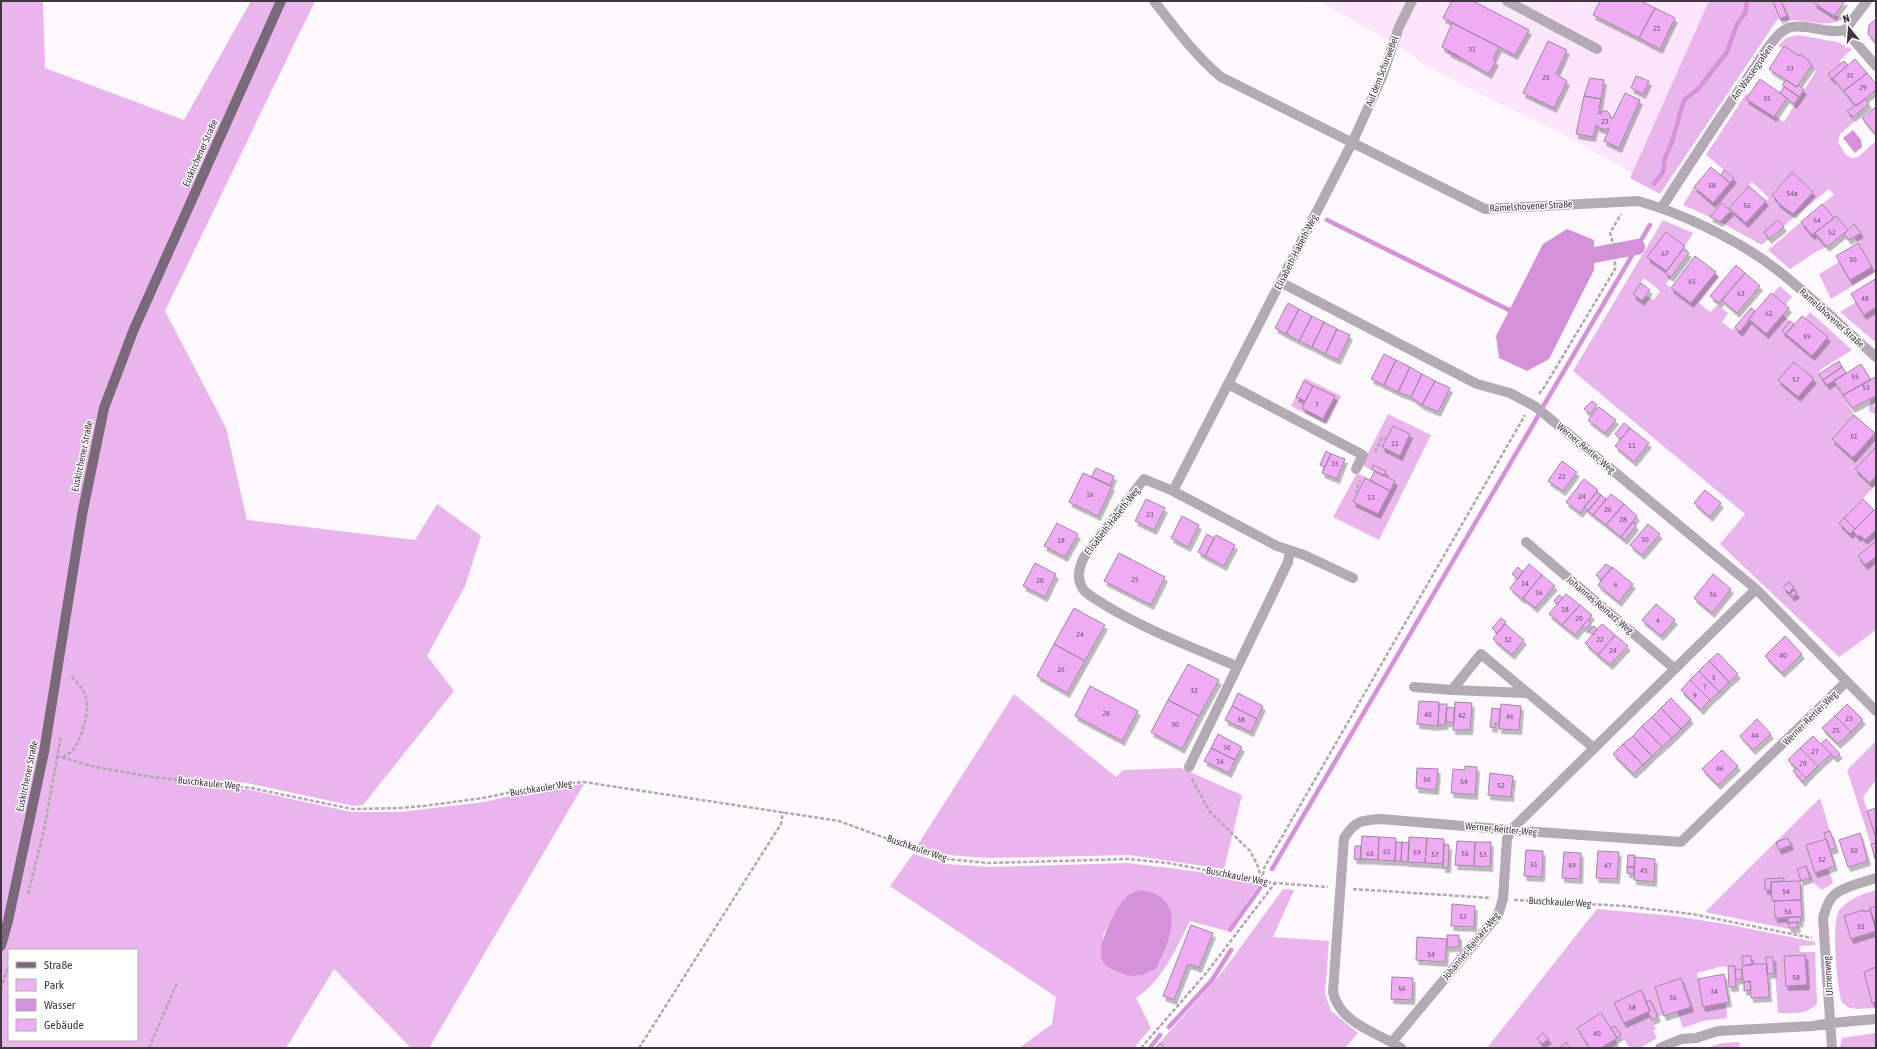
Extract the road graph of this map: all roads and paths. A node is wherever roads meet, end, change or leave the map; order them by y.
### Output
1 (281, 1) edge
2 (1154, 1) edge
3 (1412, 1) edge
4 (1508, 1) edge
5 (1867, 1) edge
6 (1845, 30) junction
7 (1597, 49) dead end
8 (1876, 66) edge
9 (1352, 141) junction
10 (1628, 201) junction
11 (1662, 207) junction
12 (1280, 282) junction
13 (1876, 357) edge
14 (1228, 384) junction
15 (1532, 404) junction
16 (1386, 439) dead end
17 (1374, 454) dead end
18 (1356, 469) dead end
19 (1174, 490) junction
20 (1526, 542) dead end
21 (1290, 551) junction
22 (1353, 578) dead end
23 (1756, 589) junction
24 (1236, 666) junction
25 (71, 667) dead end
26 (1675, 668) junction
27 (70, 675) junction
28 (1846, 682) junction
29 (69, 683) dead end
30 (1414, 687) dead end
31 (1452, 690) junction
32 (1528, 693) junction
33 (1876, 711) edge
34 (61, 734) dead end
35 (1594, 748) junction
36 (1189, 767) joint
37 (783, 812) junction
38 (1511, 830) junction
39 (1876, 878) edge
40 (1262, 880) junction
41 (1275, 883) junction
42 (1340, 888) junction
43 (28, 895) dead end
44 (1504, 899) junction
45 (1825, 941) junction
46 (1, 946) edge
47 (8, 967) edge
48 (177, 983) dead end
49 (1, 989) edge
50 (1876, 1019) edge
51 (1831, 1023) junction
52 (1392, 1042) junction
53 (149, 1048) edge
54 (639, 1048) edge
55 (1141, 1048) edge
56 (1401, 1048) edge
57 (1660, 1048) edge
58 (1832, 1048) edge

1 - 46 main road, Euskirchener Straße
2 - 9 street, Ramelshovener Straße
3 - 9 street, Auf dem Schurweßel
4 - 7 street
5 - 6 street
6 - 8 street
6 - 11 street, Am Wassergraben
9 - 10 street, Ramelshovener Straße
9 - 12 street, Elisabeth-Habeth-Weg
10 - 11 street, Ramelshovener Straße
10 - 15 path
11 - 13 street, Ramelshovener Straße
12 - 14 street, Elisabeth-Habeth-Weg
12 - 15 street, Werner-Reitler-Weg
14 - 18 street
14 - 19 street, Elisabeth-Habeth-Weg
15 - 23 street, Werner-Reitler-Weg
15 - 40 path
16 - 17 path
19 - 21 street, Elisabeth-Habeth-Weg
19 - 24 street, Elisabeth-Habeth-Weg
20 - 26 street, Johannes-Reinarz-Weg
21 - 22 street, Elisabeth-Habeth-Weg
21 - 24 street
23 - 26 street
23 - 28 street, Werner-Reitler-Weg
24 - 36 street
25 - 27 path
26 - 35 street
27 - 29 path
27 - 37 path, Buschkauler Weg
28 - 33 street, Werner-Reitler-Weg
28 - 38 street, Werner-Reitler-Weg
30 - 31 street
31 - 32 street
31 - 32 street
32 - 35 street
34 - 43 path
35 - 38 street
36 - 40 path
37 - 40 path, Buschkauler Weg
37 - 54 path
38 - 42 street, Werner-Reitler-Weg
38 - 44 street, Johannes-Reinarz-Weg
39 - 45 street, Ulmenweg
40 - 41 path, Buschkauler Weg
41 - 42 path, Buschkauler Weg
41 - 55 path
42 - 44 path, Buschkauler Weg
42 - 52 street, Werner-Reitler-Weg
44 - 45 path, Buschkauler Weg
44 - 52 street, Johannes-Reinarz-Weg
45 - 51 street, Ulmenweg
47 - 49 path
48 - 53 path
50 - 51 street
51 - 57 street
51 - 58 street, Ulmenweg
52 - 56 street, Werner-Reitler-Weg

